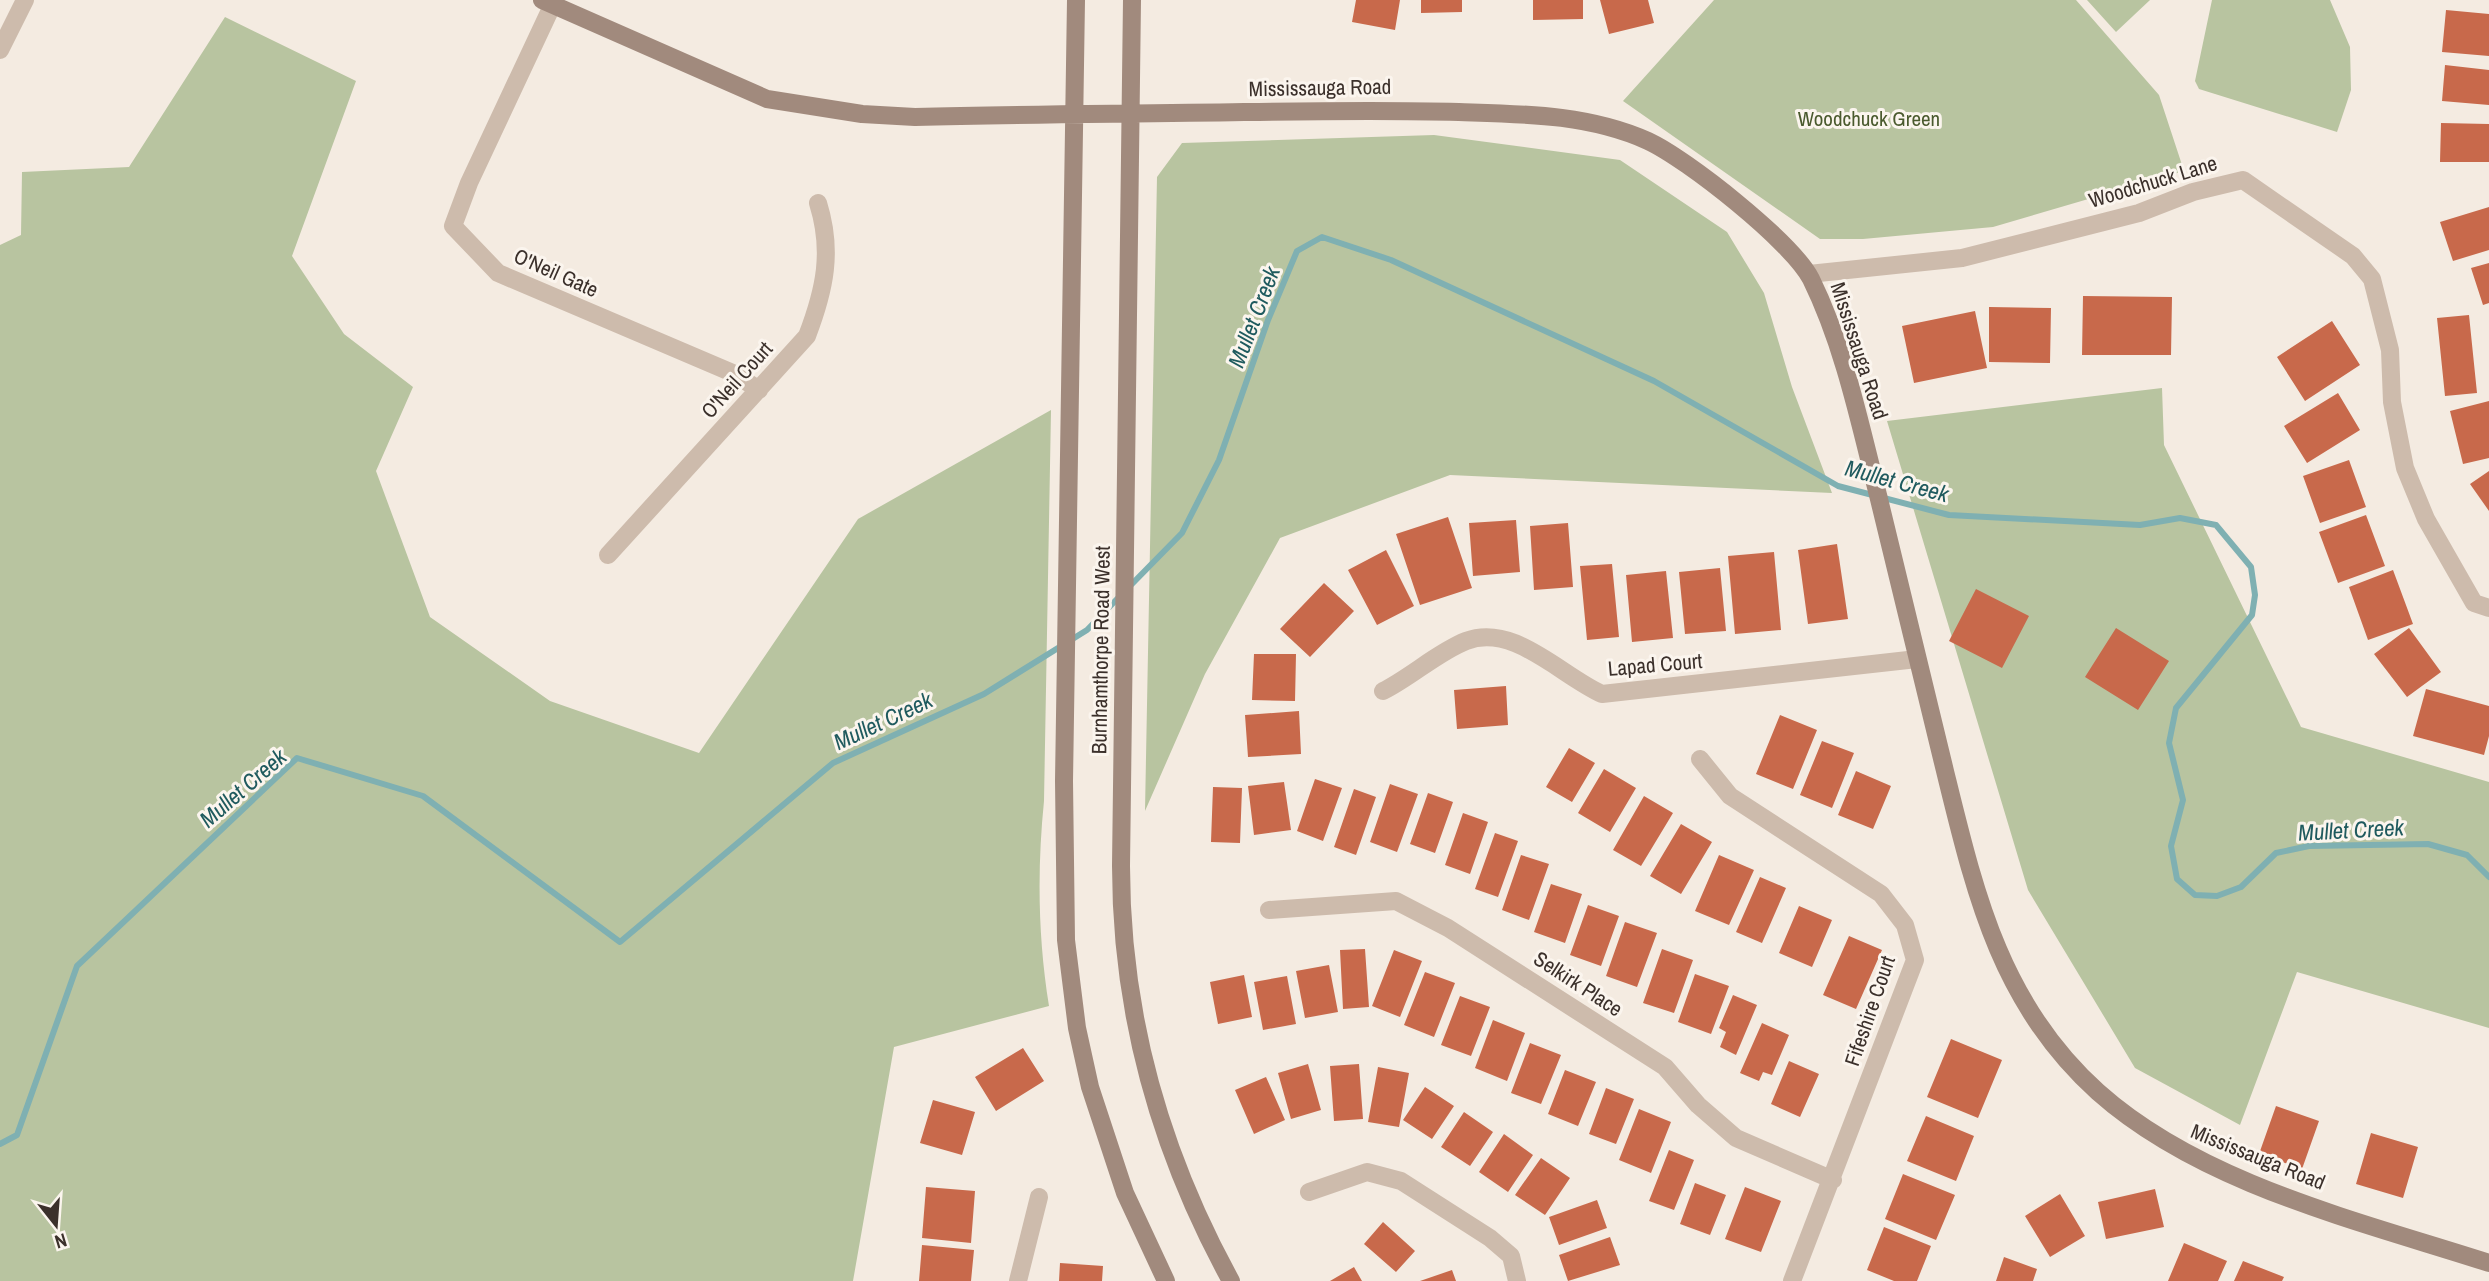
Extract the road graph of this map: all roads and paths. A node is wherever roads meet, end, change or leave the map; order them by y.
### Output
1 (24, 0) edge
2 (1076, 0) edge
3 (1132, 0) edge
4 (547, 3) edge
5 (0, 50) edge
6 (1130, 113) junction
7 (1075, 114) junction
8 (818, 203) dead end
9 (1809, 274) junction
10 (759, 390) junction
11 (608, 555) dead end
12 (2489, 608) edge
13 (1917, 659) junction
14 (1383, 691) dead end
15 (1700, 759) dead end
16 (1269, 910) dead end
17 (1833, 1180) junction
18 (1309, 1192) dead end
19 (1039, 1197) dead end
20 (2489, 1263) edge
21 (1018, 1281) edge
22 (1166, 1281) edge
23 (1231, 1281) edge
24 (1517, 1281) edge
25 (1792, 1281) edge

1 - 5 street
2 - 7 main road, Burnhamthorpe Road West
3 - 6 main road, Burnhamthorpe Road West
4 - 7 main road, Mississauga Road
4 - 10 street, O'Neil Gate
6 - 7 main road, Mississauga Road
6 - 9 main road, Mississauga Road
6 - 23 main road, Burnhamthorpe Road West
7 - 22 main road, Burnhamthorpe Road West
8 - 10 street, O'Neil Court
9 - 12 street, Woodchuck Lane
9 - 13 main road, Mississauga Road
10 - 11 street, O'Neil Court
13 - 14 street, Lapad Court
13 - 20 main road, Mississauga Road
15 - 17 street, Fifeshire Court
16 - 17 street, Selkirk Place
17 - 25 street, Fifeshire Court
18 - 24 street
19 - 21 street

